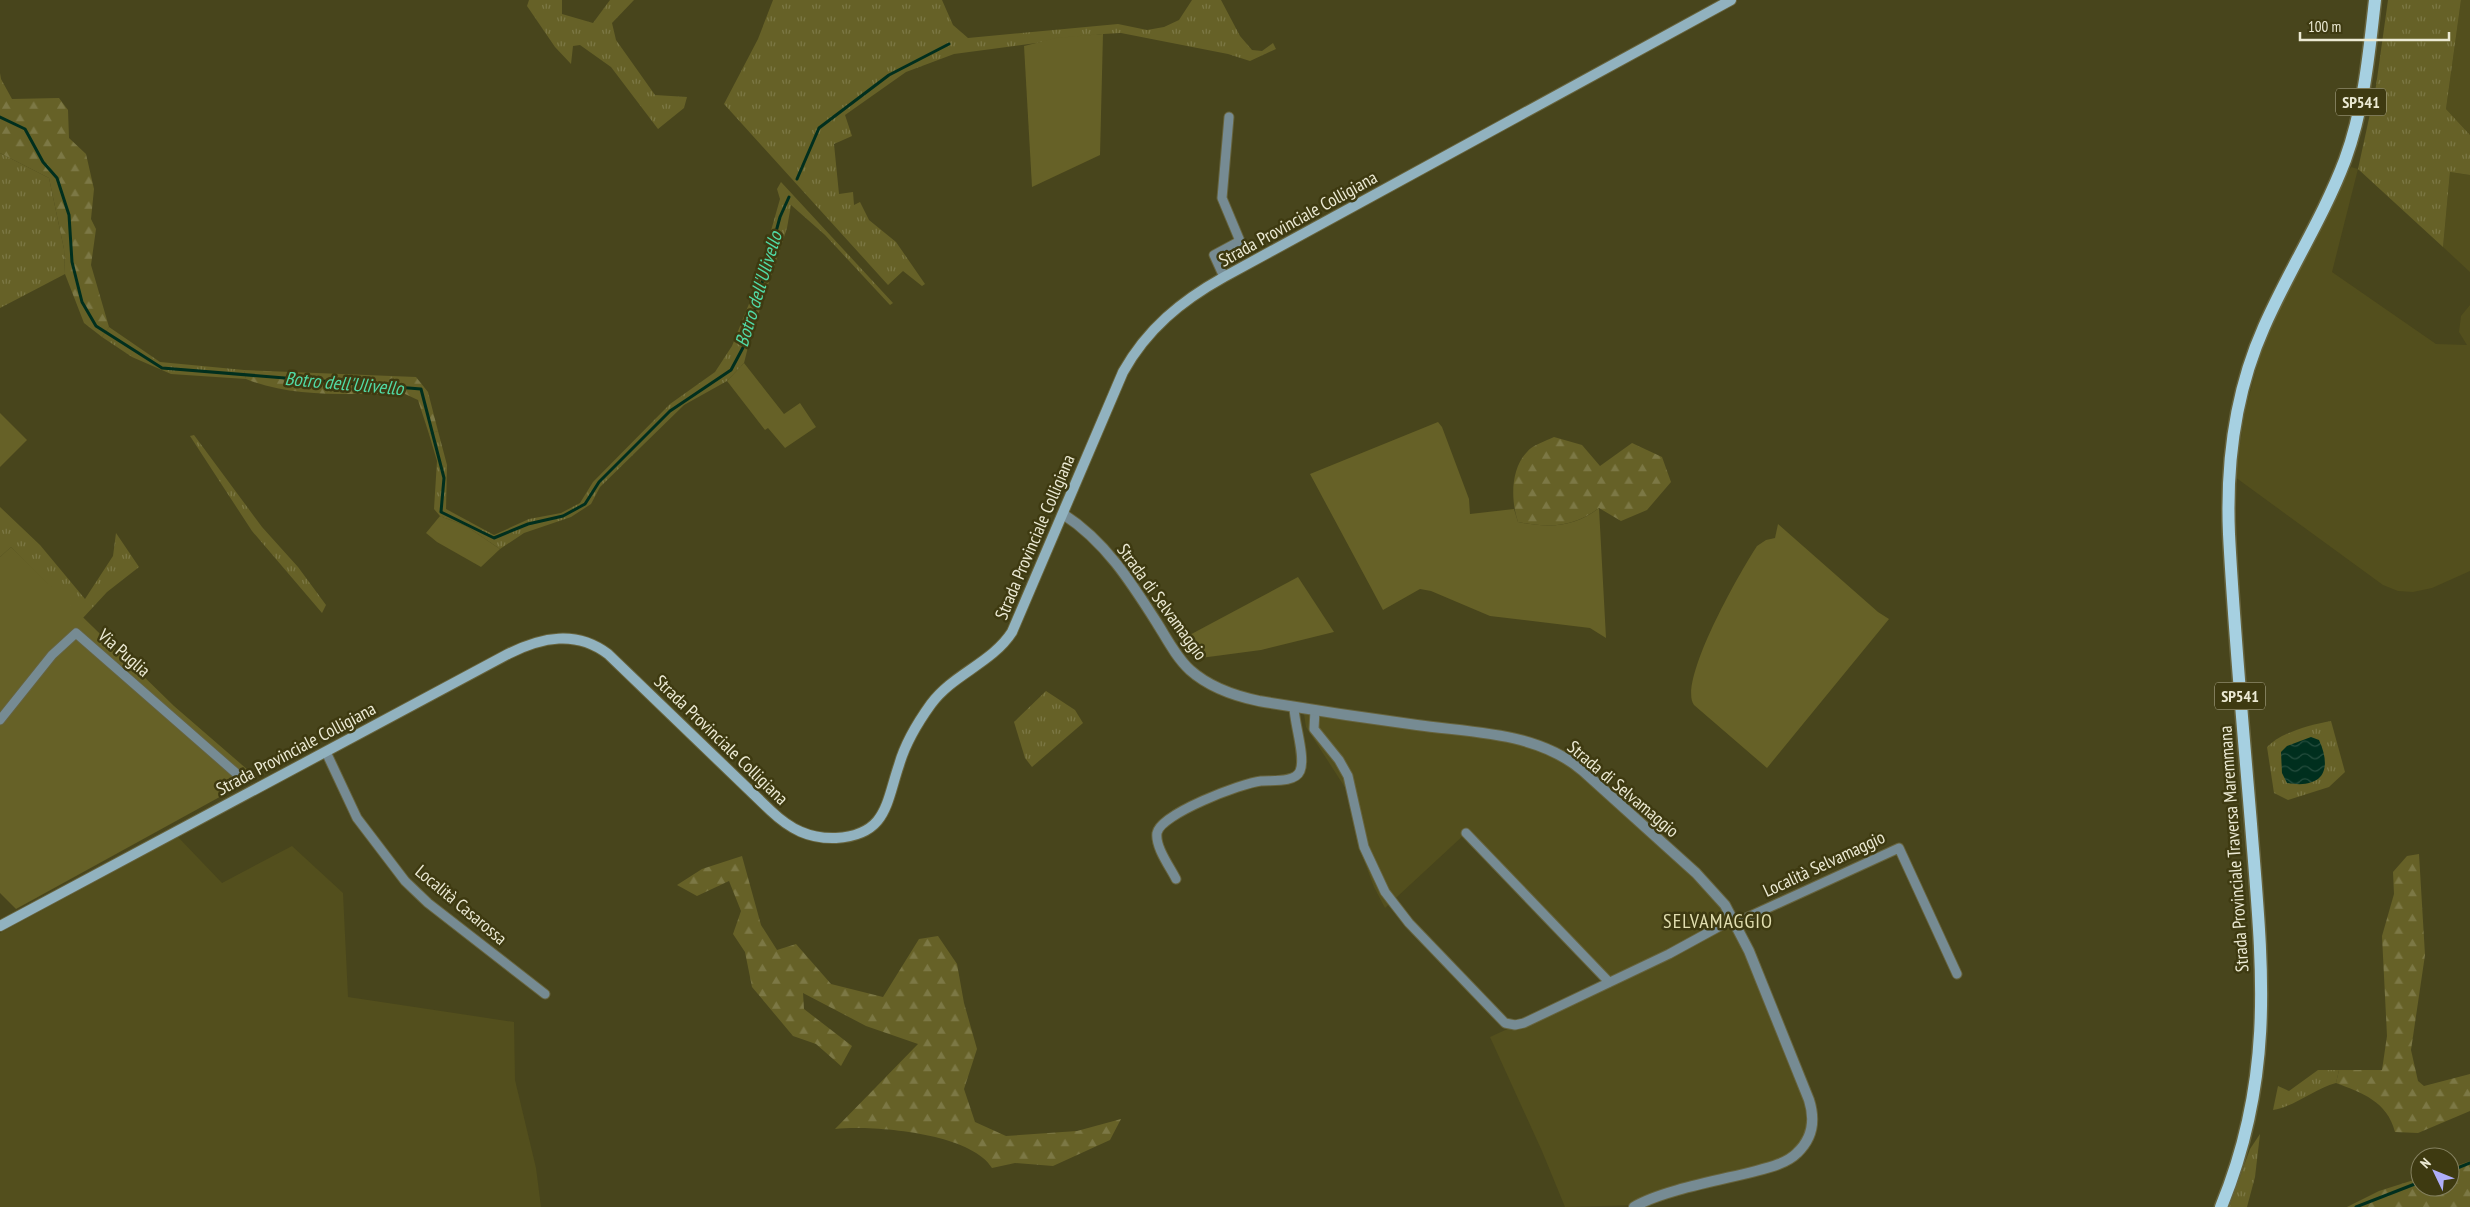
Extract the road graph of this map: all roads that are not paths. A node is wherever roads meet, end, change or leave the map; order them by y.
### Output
1 (1731, 0) edge
2 (2376, 0) edge
3 (1229, 117) dead end
4 (1224, 277) junction
5 (1063, 514) junction
6 (1294, 707) junction
7 (1315, 710) junction
8 (0, 720) edge
9 (326, 752) junction
10 (237, 774) dead end
11 (1466, 833) dead end
12 (1176, 879) dead end
13 (1734, 921) junction
14 (3, 923) edge
15 (1957, 974) dead end
16 (1609, 982) junction
17 (545, 994) dead end
18 (1634, 1207) edge
19 (2221, 1207) edge

1 - 4 main road, Strada Provinciale Colligiana
2 - 19 main road, Strada Provinciale Traversa Maremmana / SP541
3 - 4 street
4 - 5 main road, Strada Provinciale Colligiana
5 - 6 street, Strada di Selvamaggio
5 - 9 main road, Strada Provinciale Colligiana
6 - 7 street, Strada di Selvamaggio
6 - 12 street
7 - 13 street, Strada di Selvamaggio
7 - 16 street, Località Selvamaggio
8 - 10 street, Via Puglia
9 - 14 main road, Strada Provinciale Colligiana
9 - 17 street, Località Casarossa
11 - 16 street
13 - 15 street, Località Selvamaggio
13 - 16 street, Località Selvamaggio
13 - 18 street, Strada di Selvamaggio

